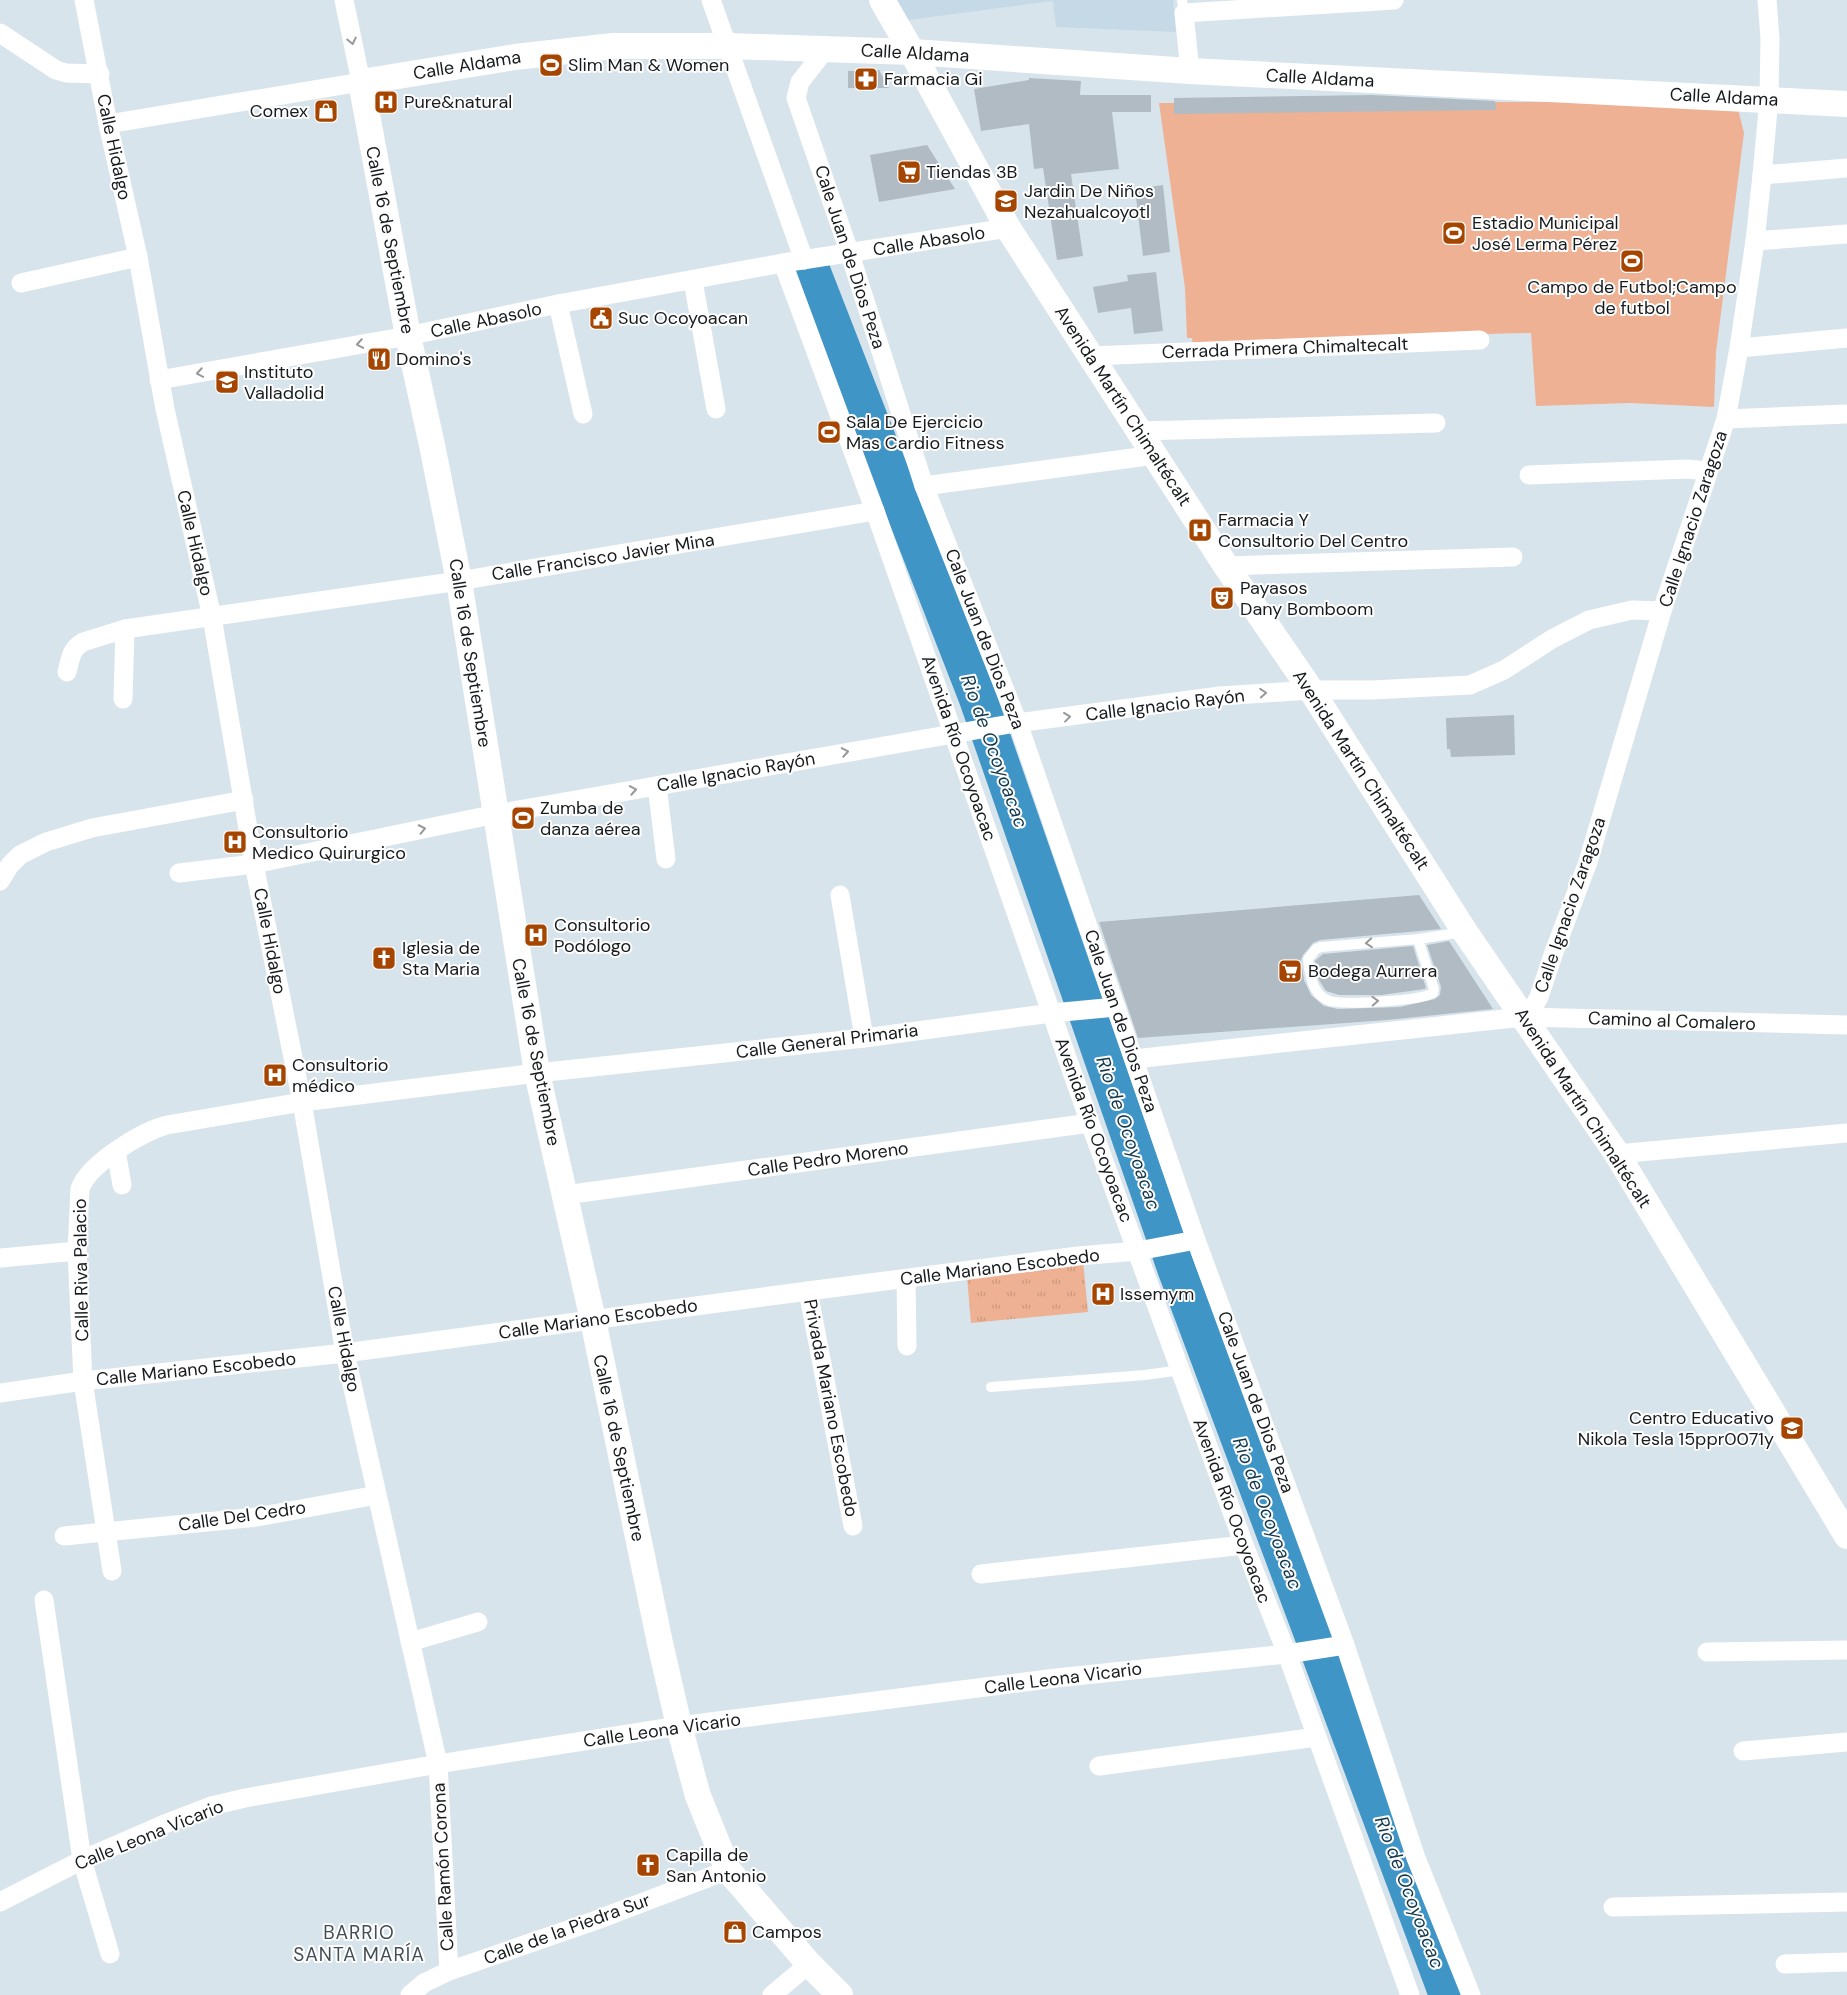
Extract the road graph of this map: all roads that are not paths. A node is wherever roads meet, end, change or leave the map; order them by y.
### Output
1 (84, 0) edge
2 (344, 0) edge
3 (712, 0) edge
4 (882, 0) edge
5 (1394, 0) edge
6 (1767, 0) edge
7 (1183, 6) edge
8 (0, 33) edge
9 (729, 46) junction
10 (826, 50) junction
11 (912, 52) junction
12 (1190, 71) junction
13 (100, 74) junction
14 (360, 82) junction
15 (1769, 100) junction
16 (1847, 104) edge
17 (108, 124) junction
18 (1847, 168) edge
19 (1762, 175) junction
20 (1008, 228) junction
21 (1847, 234) edge
22 (1755, 241) junction
23 (850, 254) junction
24 (138, 257) junction
25 (804, 260) junction
26 (783, 263) junction
27 (693, 281) junction
28 (21, 283) dead end
29 (558, 304) junction
30 (408, 336) junction
31 (1847, 338) edge
32 (1480, 340) dead end
33 (1739, 348) junction
34 (1091, 356) junction
35 (160, 380) junction
36 (716, 409) dead end
37 (583, 414) dead end
38 (1847, 414) edge
39 (1726, 418) junction
40 (1436, 423) dead end
41 (1140, 431) junction
42 (1155, 455) junction
43 (1708, 471) junction
44 (1528, 475) dead end
45 (924, 486) junction
46 (875, 512) junction
47 (1513, 557) dead end
48 (1226, 566) junction
49 (459, 581) junction
50 (1662, 611) junction
51 (212, 617) junction
52 (125, 630) junction
53 (68, 672) dead end
54 (1311, 690) junction
55 (123, 699) dead end
56 (1014, 723) junction
57 (959, 732) junction
58 (657, 786) junction
59 (244, 800) junction
60 (496, 814) junction
61 (666, 859) dead end
62 (254, 864) junction
63 (179, 873) dead end
64 (0, 881) edge
65 (840, 895) dead end
66 (1465, 932) junction
67 (1418, 939) junction
68 (1112, 1007) junction
69 (1060, 1012) junction
70 (1523, 1017) junction
71 (1847, 1025) edge
72 (864, 1038) junction
73 (1134, 1059) junction
74 (537, 1074) junction
75 (302, 1102) junction
76 (1090, 1123) junction
77 (1847, 1133) edge
78 (116, 1151) junction
79 (1616, 1154) junction
80 (122, 1185) dead end
81 (565, 1195) junction
82 (1191, 1241) junction
83 (1144, 1250) junction
84 (78, 1251) junction
85 (0, 1258) edge
86 (906, 1279) junction
87 (808, 1291) junction
88 (593, 1320) junction
89 (907, 1346) dead end
90 (345, 1353) junction
91 (1181, 1370) junction
92 (84, 1381) junction
93 (991, 1387) dead end
94 (0, 1393) edge
95 (377, 1495) junction
96 (854, 1526) dead end
97 (107, 1533) junction
98 (64, 1536) dead end
99 (1847, 1536) edge
100 (1244, 1546) junction
101 (112, 1571) dead end
102 (981, 1574) dead end
103 (44, 1600) dead end
104 (478, 1622) dead end
105 (410, 1642) junction
106 (1341, 1646) junction
107 (1847, 1650) edge
108 (1707, 1652) dead end
109 (1290, 1653) junction
110 (678, 1726) junction
111 (1317, 1737) junction
112 (1847, 1742) edge
113 (1743, 1751) dead end
114 (438, 1764) junction
115 (1099, 1766) dead end
116 (82, 1860) junction
117 (728, 1870) junction
118 (0, 1902) edge
119 (1847, 1902) edge
120 (1613, 1907) dead end
121 (110, 1954) dead end
122 (1847, 1962) edge
123 (809, 1964) junction
124 (1784, 1964) dead end
125 (449, 1971) junction
126 (410, 1995) edge
127 (772, 1995) edge
128 (840, 1995) edge
129 (1410, 1995) edge
130 (1471, 1995) edge

1 - 13 street, Calle Hidalgo
2 -> 14 street, Calle 16 de Septiembre
3 - 9 street
4 - 11 main road, Avenida Martín Chimaltécalt
5 - 7 street
6 - 15 street, Calle Ignacio Zaragoza
7 - 12 street
8 - 13 street
9 - 10 main road, Calle Aldama
9 - 14 main road, Calle Aldama
9 - 25 street
10 - 11 main road, Calle Aldama
10 - 23 street, Cale Juan de Dios Peza
11 - 12 main road, Calle Aldama
11 - 20 main road, Avenida Martín Chimaltécalt
12 - 15 main road, Calle Aldama
13 - 17 street, Calle Hidalgo
14 - 17 street, Calle Aldama
14 - 30 main road, Calle 16 de Septiembre
15 - 16 main road, Calle Aldama
15 - 19 street, Calle Ignacio Zaragoza
17 - 24 street, Calle Hidalgo
18 - 19 street
19 - 22 street, Calle Ignacio Zaragoza
20 - 23 street, Calle Abasolo
20 - 34 main road, Avenida Martín Chimaltécalt
21 - 22 street
22 - 33 street, Calle Ignacio Zaragoza
23 - 25 street, Calle Abasolo
23 - 45 street, Cale Juan de Dios Peza
24 - 28 street
24 - 35 street, Calle Hidalgo
25 - 26 street, Calle Abasolo
26 - 27 street, Calle Abasolo
26 - 46 street, Avenida Río Ocoyoacac
27 - 29 street, Calle Abasolo
27 - 36 street
29 - 30 street, Calle Abasolo
29 - 37 street
30 -> 35 street, Calle Abasolo
30 - 49 main road, Calle 16 de Septiembre
31 - 33 street
32 - 34 street, Cerrada Primera Chimaltecalt
33 - 39 street, Calle Ignacio Zaragoza
34 - 41 main road, Avenida Martín Chimaltécalt
35 - 51 street, Calle Hidalgo
38 - 39 street
39 - 43 street, Calle Ignacio Zaragoza
40 - 41 street
41 - 42 main road, Avenida Martín Chimaltécalt
42 - 45 street
42 - 48 main road, Avenida Martín Chimaltécalt
43 - 44 street
43 - 50 street, Calle Ignacio Zaragoza
45 - 56 street, Cale Juan de Dios Peza
46 - 49 street, Calle Francisco Javier Mina
46 - 57 street, Avenida Río Ocoyoacac
47 - 48 street
48 - 54 main road, Avenida Martín Chimaltécalt
49 - 51 street, Calle Francisco Javier Mina
49 - 60 main road, Calle 16 de Septiembre
50 - 54 street, Calle Ignacio Rayón
50 - 70 street, Calle Ignacio Zaragoza
51 - 52 street, Calle Francisco Javier Mina
51 - 59 street, Calle Hidalgo
52 - 53 street, Calle Francisco Javier Mina
52 - 55 street
56 -> 54 street, Calle Ignacio Rayón
54 - 66 main road, Avenida Martín Chimaltécalt
56 - 57 street, Calle Ignacio Rayón
56 - 68 street, Cale Juan de Dios Peza
58 -> 57 street, Calle Ignacio Rayón
57 - 69 street, Avenida Río Ocoyoacac
60 -> 58 street, Calle Ignacio Rayón
58 - 61 street
59 - 62 street, Calle Hidalgo
59 - 64 street
62 -> 60 street, Calle Ignacio Rayón
60 - 74 main road, Calle 16 de Septiembre
62 - 63 street, Calle Ignacio Rayón
62 - 75 street, Calle Hidalgo
65 - 72 street
66 - 67 lane
66 - 70 main road, Avenida Martín Chimaltécalt
67 -> 67 lane
68 - 69 street, Calle General Primaria
68 - 73 street, Cale Juan de Dios Peza
69 - 72 street, Calle General Primaria
69 - 76 street, Avenida Río Ocoyoacac
70 - 71 street, Camino al Comalero
70 - 73 street, Camino al Comalero
70 - 79 main road, Avenida Martín Chimaltécalt
72 - 74 street, Calle General Primaria
73 - 82 street, Cale Juan de Dios Peza
74 - 75 street, Calle Riva Palacio
74 - 81 main road, Calle 16 de Septiembre
75 - 78 street, Calle Riva Palacio
75 - 90 street, Calle Hidalgo
76 - 81 street, Calle Pedro Moreno
76 - 83 street, Avenida Río Ocoyoacac
77 - 79 street
78 - 80 street
78 - 84 street, Calle Riva Palacio
79 - 99 main road, Avenida Martín Chimaltécalt
81 - 88 main road, Calle 16 de Septiembre
82 - 83 street, Calle Mariano Escobedo
82 - 106 street, Cale Juan de Dios Peza
83 - 86 street, Calle Mariano Escobedo
83 - 91 street, Avenida Río Ocoyoacac
84 - 85 street
84 - 92 street, Calle Riva Palacio
86 - 87 street, Calle Mariano Escobedo
86 - 89 street
87 - 88 street, Calle Mariano Escobedo
87 - 96 street, Privada Mariano Escobedo
88 - 90 street, Calle Mariano Escobedo
88 - 110 main road, Calle 16 de Septiembre
90 - 92 street, Calle Mariano Escobedo
90 - 95 street, Calle Hidalgo
91 - 93 lane
91 - 100 street, Avenida Río Ocoyoacac
92 - 94 street, Calle Mariano Escobedo
92 - 97 street, Calle Riva Palacio
95 - 97 street, Calle Del Cedro
95 - 105 street, Calle Hidalgo
97 - 98 street, Calle Del Cedro
97 - 101 street, Calle Riva Palacio
100 - 102 street
100 - 109 street, Avenida Río Ocoyoacac
103 - 116 street
104 - 105 street
105 - 114 street, Calle Hidalgo
106 - 109 street, Calle Leona Vicario
106 - 130 street, Cale Juan de Dios Peza
107 - 108 street
109 - 110 street, Calle Leona Vicario
109 - 111 street, Avenida Río Ocoyoacac
110 - 114 street, Calle Leona Vicario
110 - 117 main road, Calle 16 de Septiembre
111 - 115 street
111 - 129 street, Avenida Río Ocoyoacac
112 - 113 street
114 - 116 street, Calle Leona Vicario
114 - 125 street, Calle Ramón Corona
116 - 118 street, Calle Leona Vicario
116 - 121 street
117 - 123 main road, Calle 16 de Septiembre
117 - 125 street, Calle de la Piedra Sur
119 - 120 street
122 - 124 street
123 - 127 street
123 - 128 main road, Calle 16 de Septiembre
125 - 126 street, Calle de la Piedra Sur

